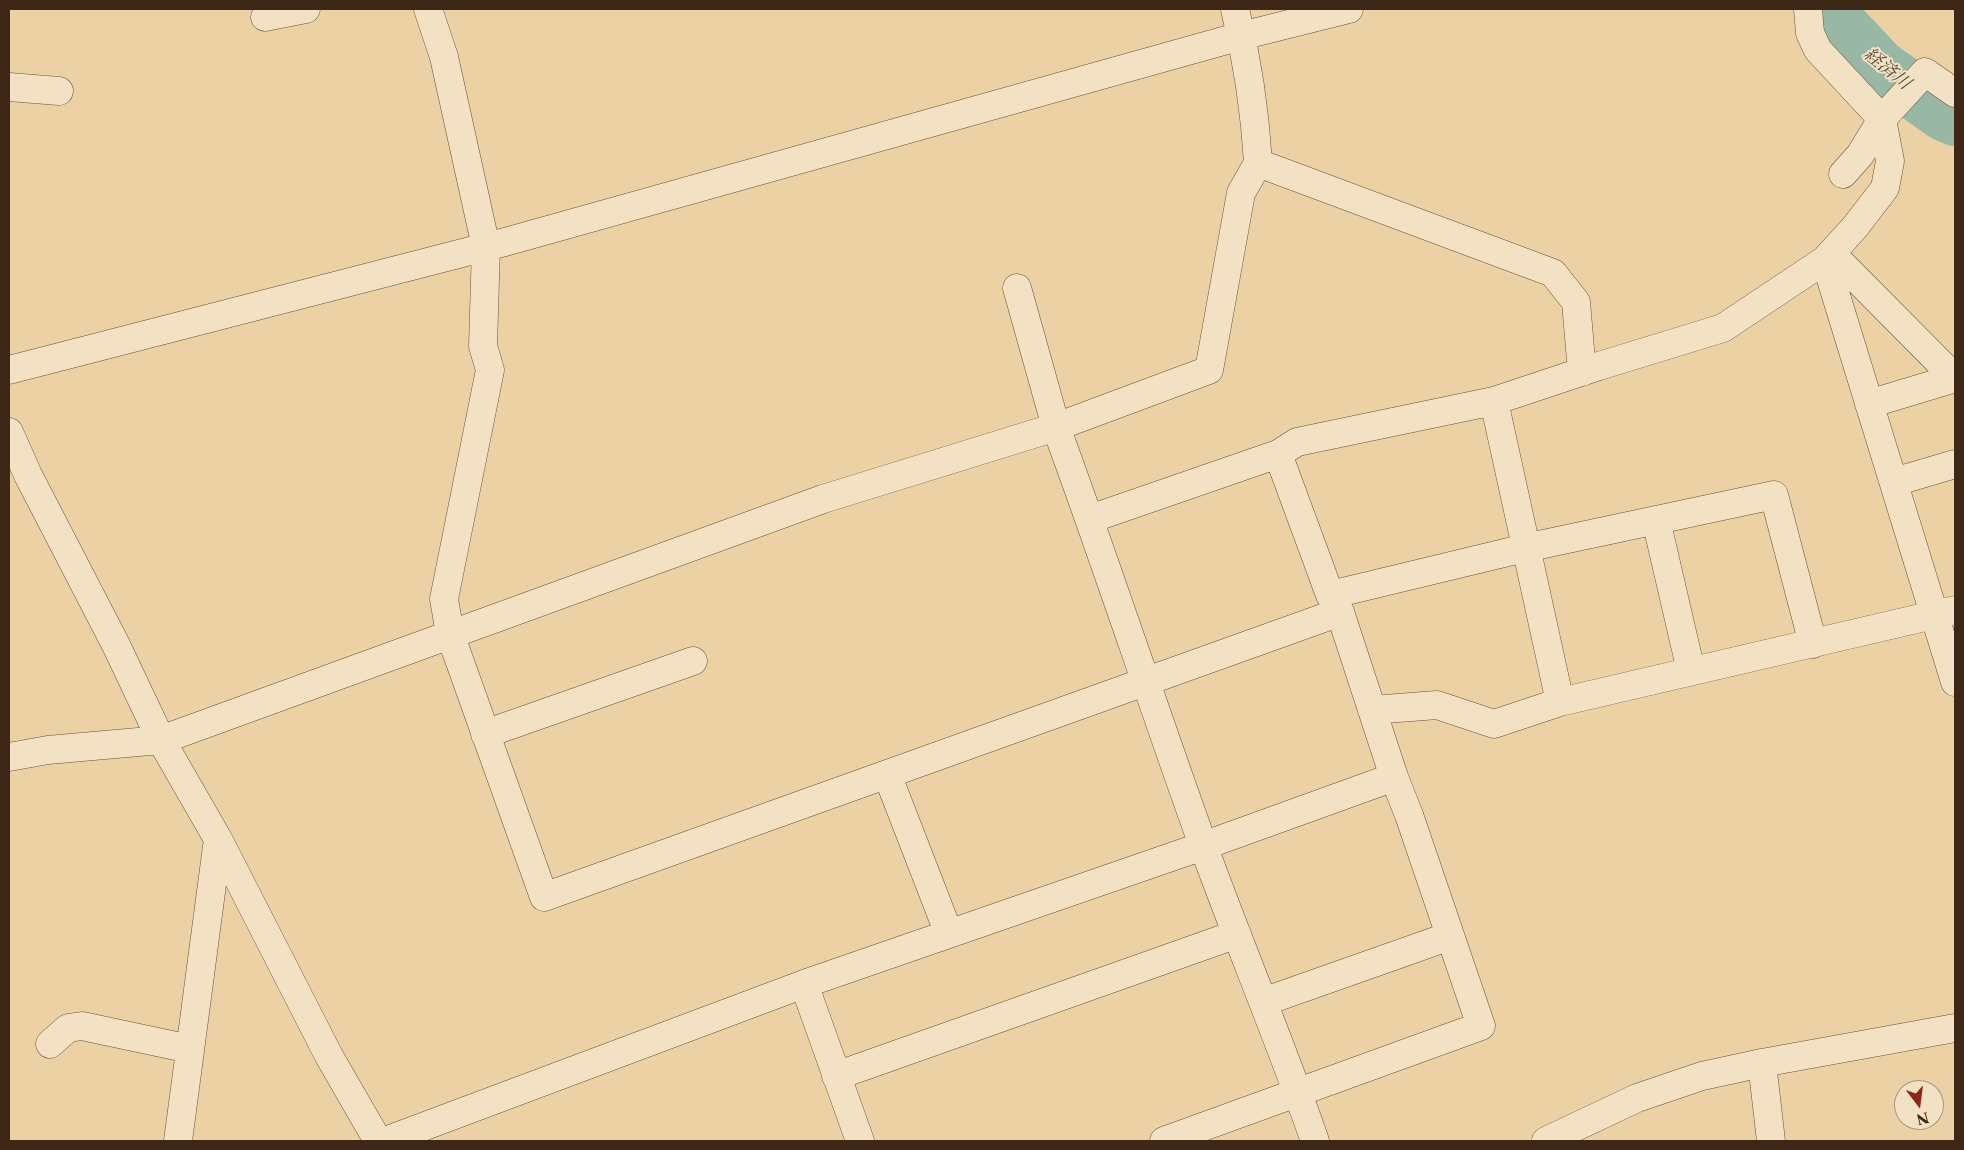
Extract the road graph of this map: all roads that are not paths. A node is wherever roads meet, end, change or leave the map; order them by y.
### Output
1 (306, 9) edge
2 (428, 9) edge
3 (1235, 9) edge
4 (1350, 9) edge
5 (1808, 9) edge
6 (265, 17) dead end
7 (1241, 36) junction
8 (9, 87) edge
9 (59, 90) dead end
10 (1955, 93) edge
11 (1882, 119) junction
12 (1258, 163) junction
13 (1843, 174) dead end
14 (486, 246) junction
15 (1828, 257) junction
16 (1017, 288) dead end
17 (9, 370) edge
18 (1582, 372) junction
19 (1494, 401) junction
20 (1869, 404) junction
21 (1056, 427) junction
22 (9, 432) edge
23 (1278, 454) junction
24 (1955, 464) edge
25 (1894, 482) junction
26 (1090, 519) junction
27 (1656, 520) junction
28 (1525, 548) junction
29 (1335, 604) junction
30 (1945, 612) edge
31 (450, 634) junction
32 (1813, 644) junction
33 (693, 661) dead end
34 (1691, 672) junction
35 (1146, 680) junction
36 (1955, 682) edge
37 (1560, 702) junction
38 (1372, 710) junction
39 (485, 734) junction
40 (161, 740) junction
41 (9, 757) edge
42 (887, 774) junction
43 (1394, 777) junction
44 (218, 840) junction
45 (1203, 846) junction
46 (949, 934) junction
47 (1237, 934) junction
48 (1450, 936) junction
49 (804, 984) junction
50 (1263, 1002) junction
51 (1955, 1028) edge
52 (50, 1044) dead end
53 (190, 1048) junction
54 (1762, 1063) junction
55 (836, 1076) junction
56 (1298, 1094) junction
57 (178, 1141) edge
58 (378, 1141) edge
59 (385, 1141) edge
60 (860, 1141) edge
61 (1164, 1141) edge
62 (1315, 1141) edge
63 (1546, 1141) edge
64 (1771, 1141) edge

1 - 6 street
2 - 14 street
3 - 7 street
4 - 7 street
5 - 11 street
7 - 12 street
7 - 14 street
8 - 9 street
10 - 11 street
11 - 13 street
11 - 15 street
12 - 18 street
12 - 21 street
14 - 17 street
14 - 31 street
15 - 18 street
15 - 20 street
15 - 20 street
16 - 21 street
18 - 19 street
19 - 23 street
19 - 28 street
20 - 25 street
21 - 26 street
21 - 31 street
22 - 40 street
23 - 26 street
23 - 29 street
24 - 25 street
25 - 30 street
26 - 35 street
27 - 28 street
27 - 32 street
27 - 34 street
28 - 29 street
28 - 37 street
29 - 35 street
29 - 38 street
30 - 32 street
30 - 36 street
31 - 39 street
31 - 40 street
32 - 34 street
33 - 39 street
34 - 37 street
35 - 42 street
35 - 45 street
37 - 38 street
38 - 43 street
39 - 42 street
40 - 41 street
40 - 44 street
42 - 46 street
43 - 45 street
43 - 48 street
44 - 53 street
44 - 58 street
45 - 46 street
45 - 47 street
46 - 49 street
47 - 50 street
47 - 55 street
48 - 50 street
48 - 56 street
49 - 55 street
49 - 59 street
50 - 56 street
51 - 54 street
52 - 53 street
53 - 57 street
54 - 63 street
54 - 64 street
55 - 60 street
56 - 61 street
56 - 62 street

